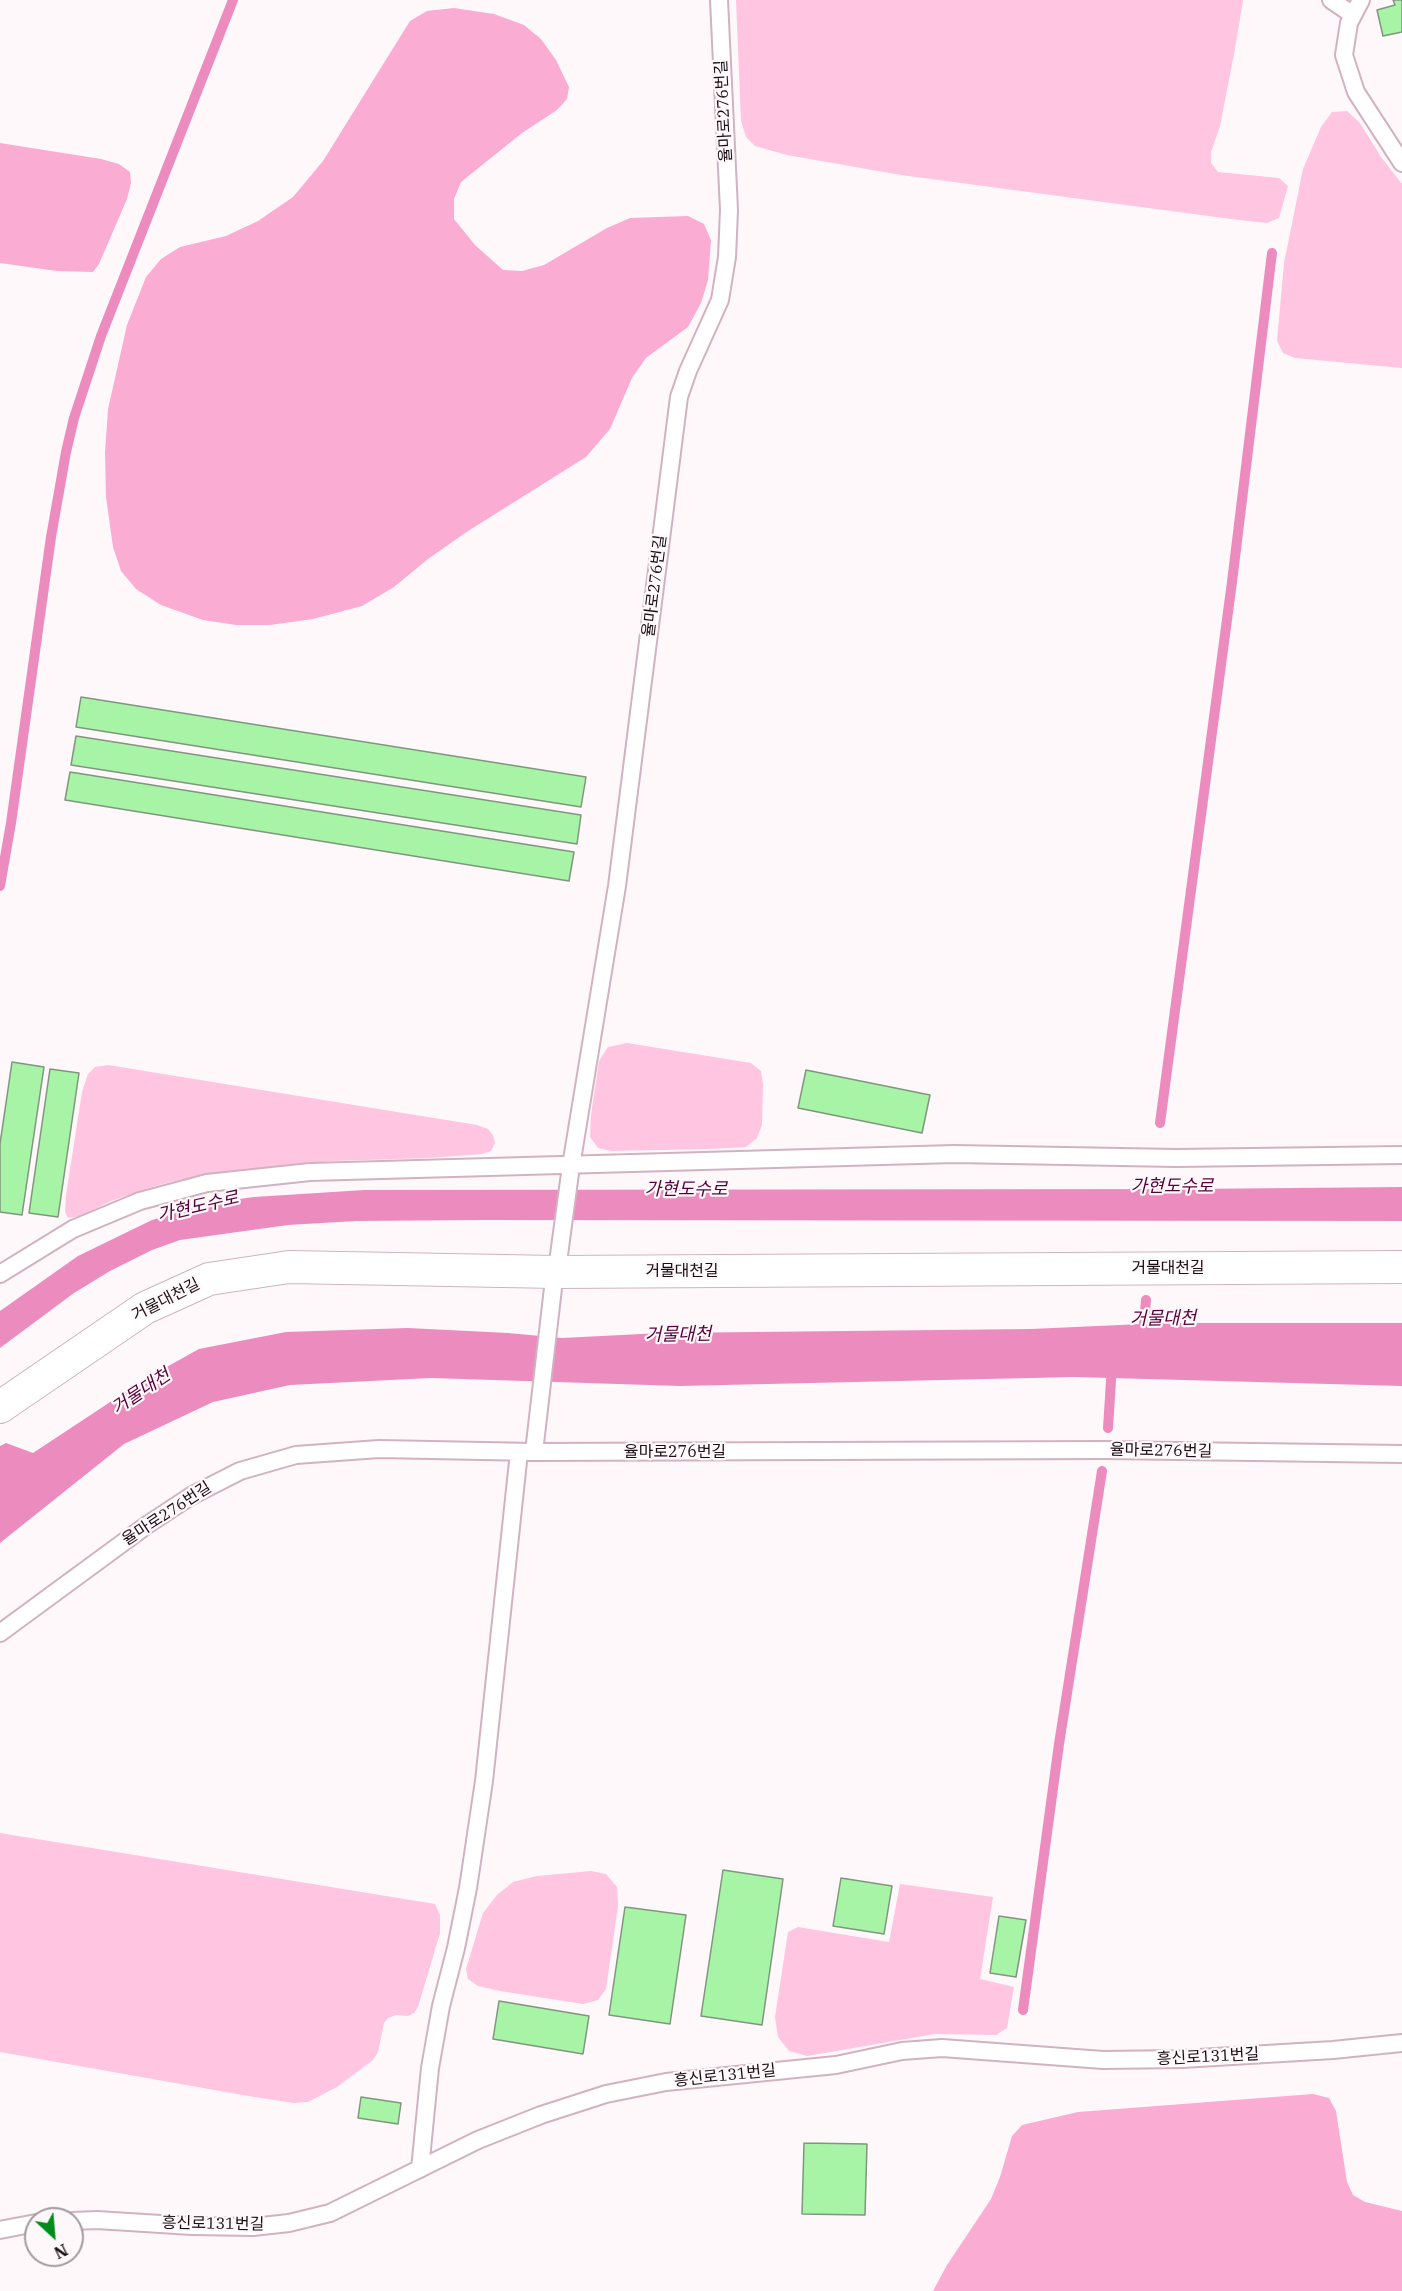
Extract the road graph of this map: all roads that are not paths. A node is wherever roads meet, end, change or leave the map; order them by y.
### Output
1 (719, 0) edge
2 (1331, 0) edge
3 (1357, 7) edge
4 (1402, 163) edge
5 (1402, 1155) edge
6 (570, 1172) junction
7 (1402, 1267) edge
8 (556, 1272) junction
9 (0, 1274) edge
10 (0, 1407) edge
11 (530, 1447) junction
12 (1402, 1454) edge
13 (0, 1633) edge
14 (1402, 2043) edge
15 (420, 2169) junction
16 (84, 2221) edge
17 (24, 2225) edge
18 (0, 2230) edge

1 - 6 lane, 율마로276번길
2 - 3 lane
3 - 4 lane
5 - 6 lane
6 - 8 lane, 율마로276번길
6 - 9 lane
7 - 8 street, 거물대천길
8 - 10 street, 거물대천길
8 - 11 lane, 율마로276번길
11 - 12 lane, 율마로276번길
11 - 13 lane, 율마로276번길
11 - 15 lane, 율마로276번길
14 - 15 lane, 흥신로131번길
15 - 16 lane, 흥신로131번길
17 - 18 lane

